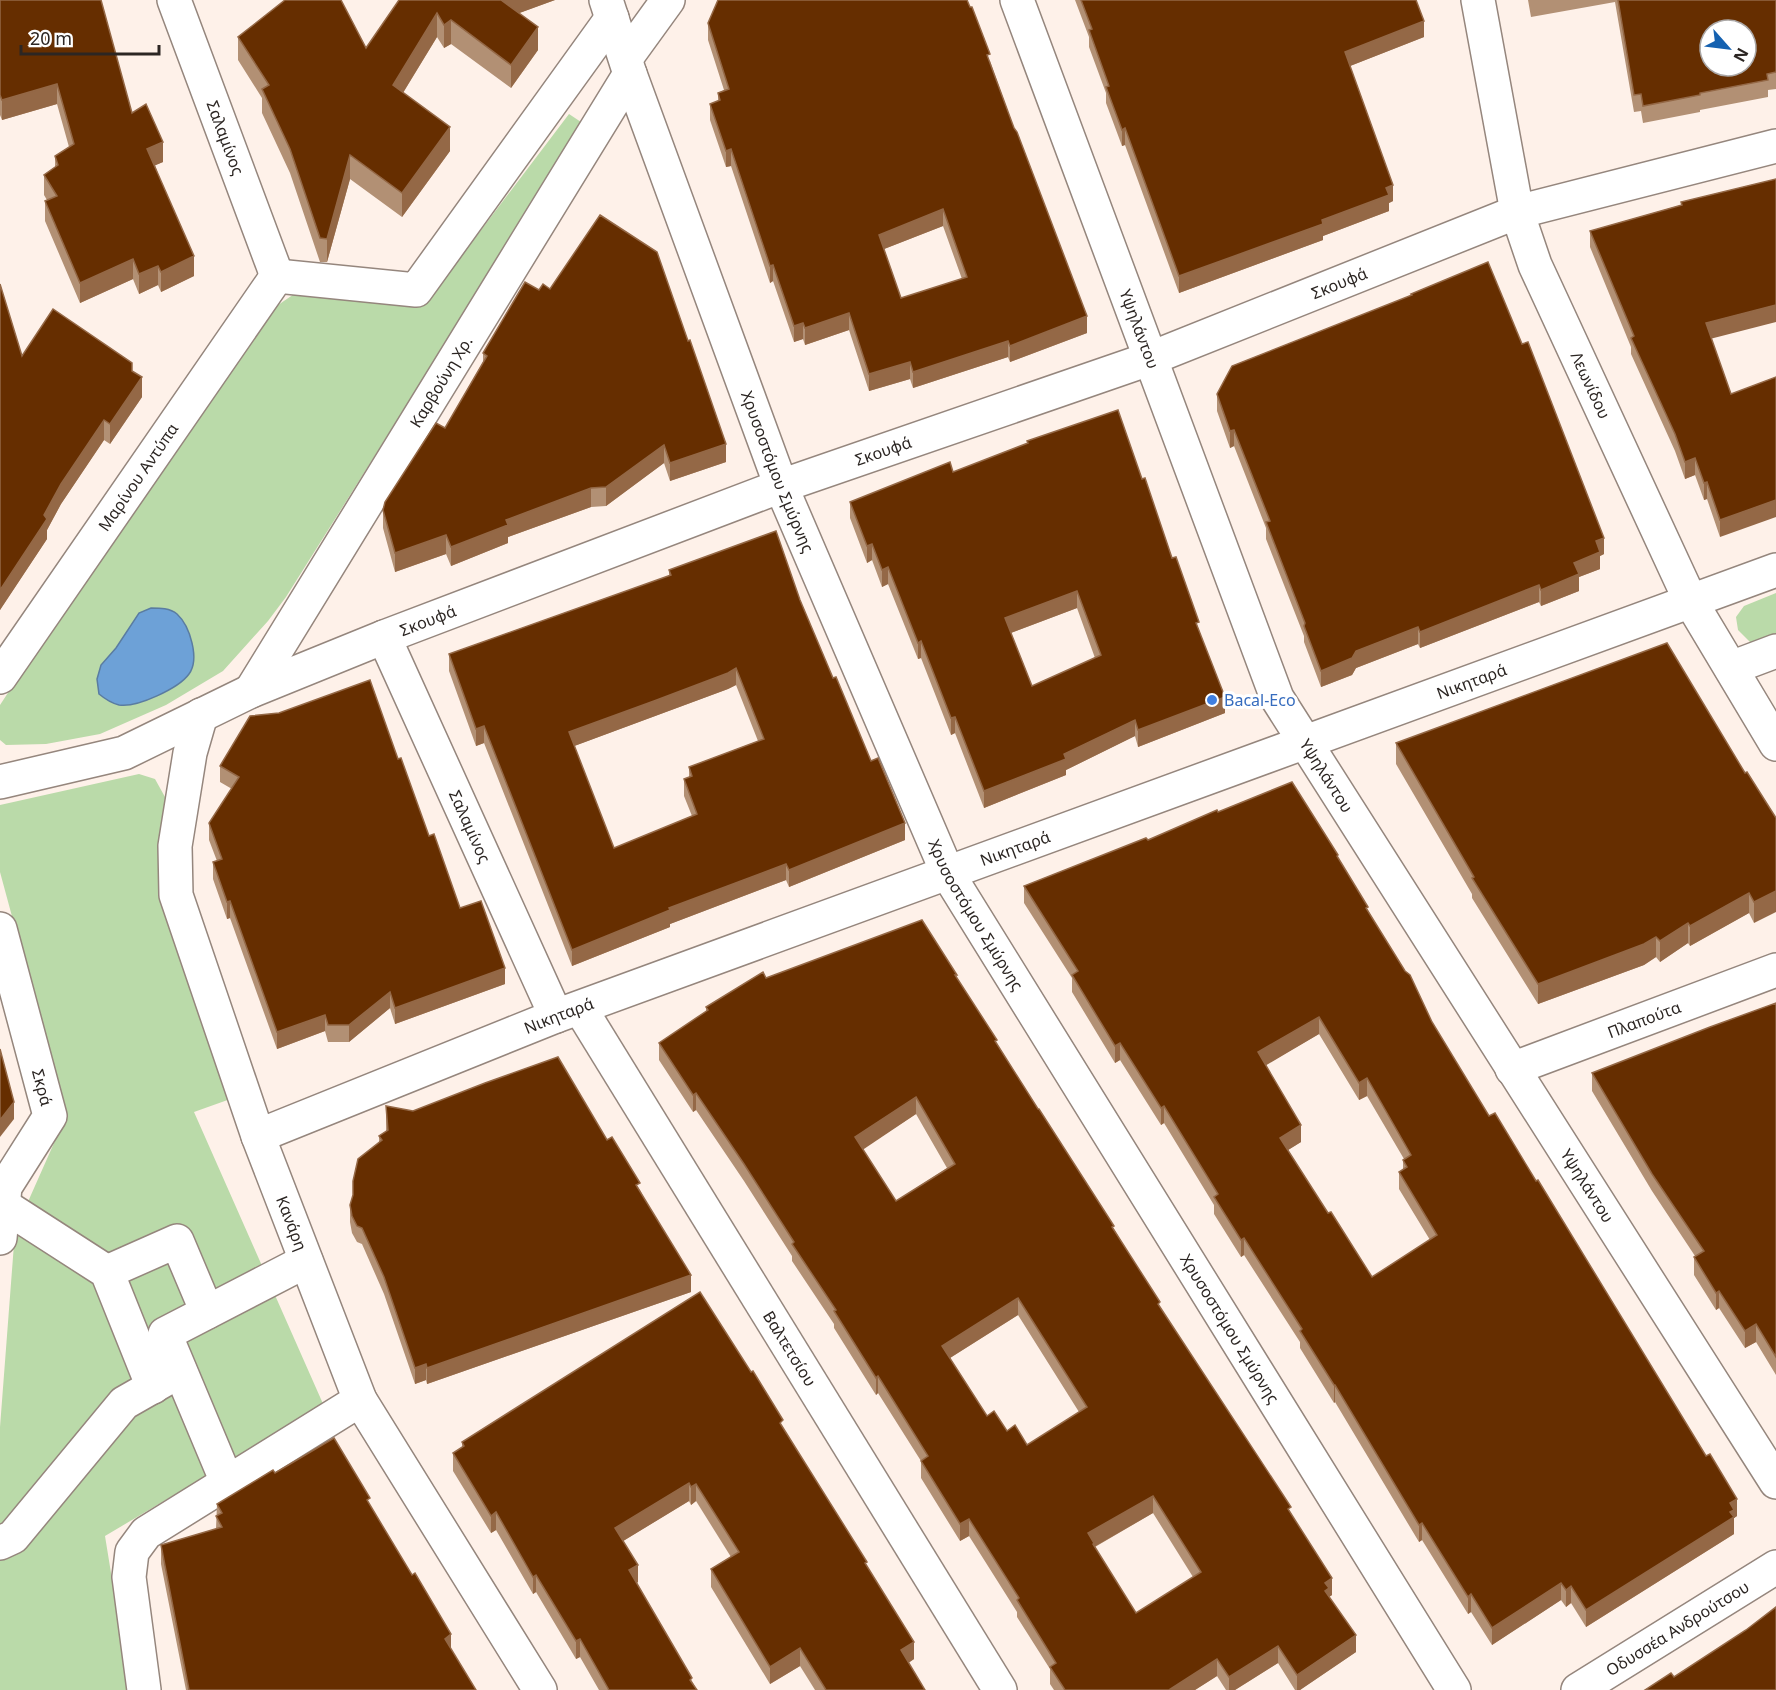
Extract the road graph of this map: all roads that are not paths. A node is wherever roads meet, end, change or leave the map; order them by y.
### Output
1 (174, 0) edge
2 (668, 0) edge
3 (1017, 0) edge
4 (1478, 0) edge
5 (609, 9) edge
6 (628, 66) junction
7 (1776, 146) edge
8 (1517, 212) junction
9 (277, 276) junction
10 (1149, 359) junction
11 (781, 486) junction
12 (1776, 570) edge
13 (1691, 602) junction
14 (384, 637) junction
15 (1776, 651) edge
16 (1731, 668) junction
17 (0, 677) edge
18 (251, 691) junction
19 (201, 715) junction
20 (1305, 742) junction
21 (1776, 744) edge
22 (0, 782) edge
23 (948, 874) junction
24 (0, 929) edge
25 (1776, 970) edge
26 (568, 1012) junction
27 (1512, 1070) junction
28 (258, 1136) junction
29 (3, 1194) edge
30 (0, 1238) edge
31 (306, 1261) junction
32 (107, 1272) junction
33 (207, 1312) junction
34 (167, 1379) junction
35 (360, 1400) junction
36 (227, 1482) junction
37 (1776, 1482) edge
38 (0, 1543) edge
39 (1776, 1567) edge
40 (144, 1690) edge
41 (540, 1690) edge
42 (999, 1690) edge
43 (1454, 1690) edge
44 (1578, 1690) edge

1 - 9 street, Σαλαμίνος
2 - 6 street, Καρβούνη Χρ.
3 - 10 street, Υψηλάντου
4 - 8 street, Λεωνίδου
5 - 6 street, Χρυσοστόμου Σμύρνης
5 - 9 street
6 - 11 street, Χρυσοστόμου Σμύρνης
6 - 18 street, Καρβούνη Χρ.
7 - 8 street, Σκουφά
8 - 10 street, Σκουφά
8 - 13 street, Λεωνίδου
9 - 17 street, Μαρίνου Αντύπα
10 - 11 street, Σκουφά
10 - 20 street, Υψηλάντου
11 - 14 street, Σκουφά
11 - 23 street, Χρυσοστόμου Σμύρνης
12 - 13 street, Νικηταρά
13 - 16 street, Λεωνίδου
13 - 20 street, Νικηταρά
14 - 18 street, Σκουφά
14 - 26 street, Σαλαμίνος
15 - 16 street
16 - 21 street, Λεωνίδου
18 - 19 street, Σκουφά
19 - 22 street, Σκουφά
19 - 28 street, Κανάρη
20 - 23 street, Νικηταρά
20 - 27 street, Υψηλάντου
23 - 26 street, Νικηταρά
23 - 43 street, Χρυσοστόμου Σμύρνης
24 - 29 street, Σκρά
25 - 27 street, Πλαπούτα
26 - 28 street, Νικηταρά
26 - 42 street, Βαλτετσίου
27 - 37 street, Υψηλάντου
28 - 31 street, Κανάρη
29 - 30 street, Σκρά
29 - 32 street
31 - 33 street
31 - 35 street, Κανάρη
32 - 33 street
32 - 34 street
33 - 34 street
34 - 36 street
34 - 38 street
35 - 36 street
35 - 41 street, Κανάρη
36 - 40 street
39 - 44 street, Οδυσσέα Ανδρούτσου

